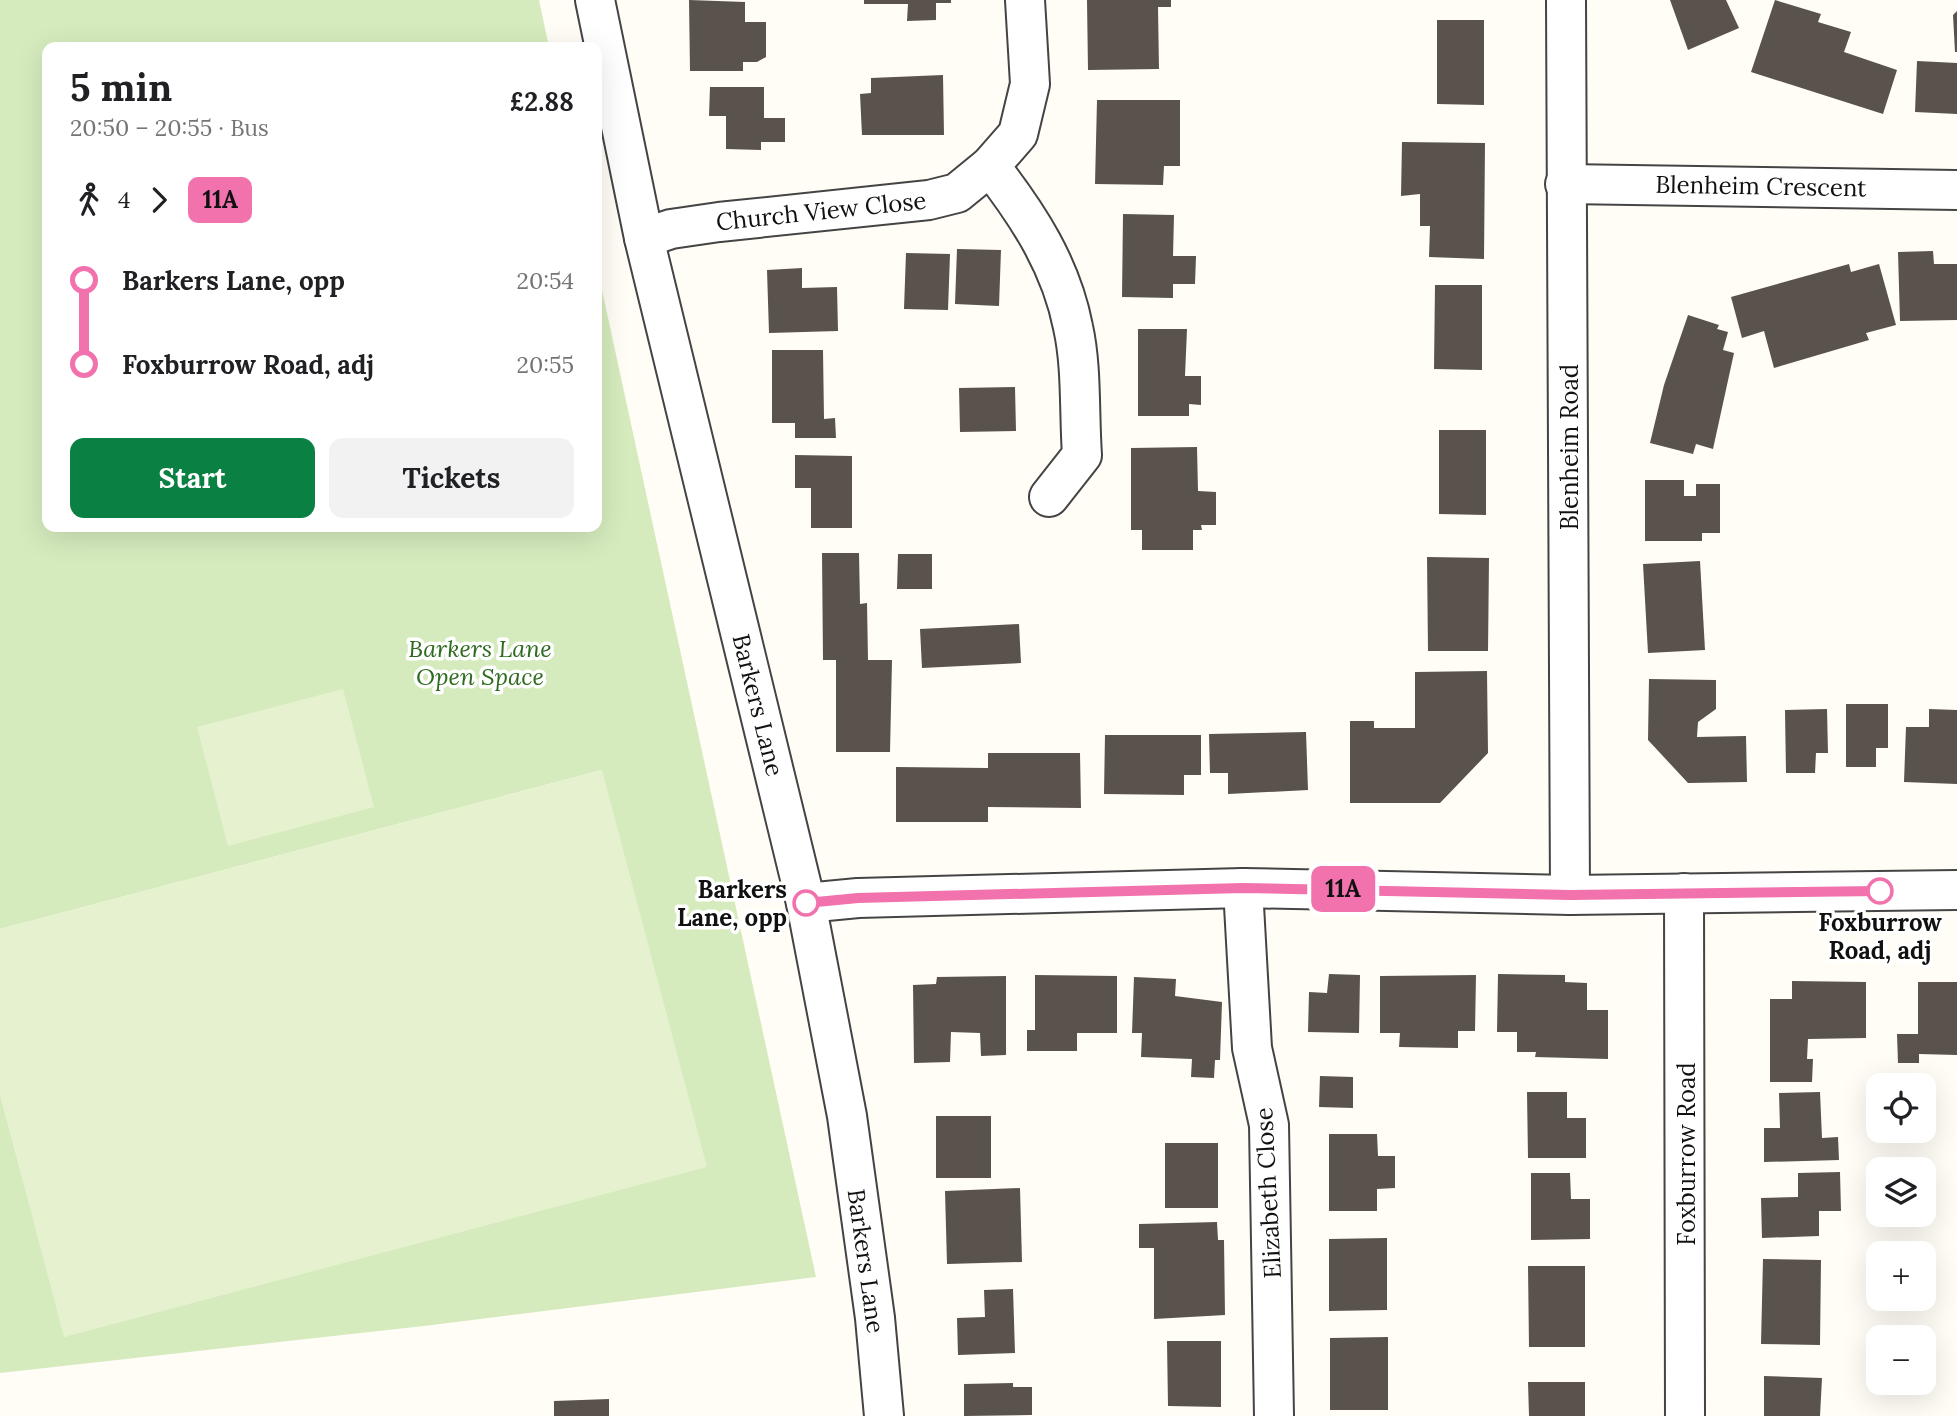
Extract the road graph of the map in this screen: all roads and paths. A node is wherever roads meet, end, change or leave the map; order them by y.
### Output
1 (595, 0) edge
2 (1025, 0) edge
3 (1566, 0) edge
4 (990, 166) junction
5 (1565, 184) junction
6 (1957, 190) edge
7 (644, 238) junction
8 (1049, 497) dead end
9 (1243, 888) junction
10 (1957, 890) edge
11 (1684, 892) junction
12 (1570, 895) junction
13 (806, 903) junction
14 (884, 1416) edge
15 (1274, 1416) edge
16 (1685, 1416) edge

1 - 7 street, Barkers Lane
2 - 4 street, Church View Close
3 - 5 street, Blenheim Road
4 - 7 street, Church View Close
4 - 8 street
5 - 6 street, Blenheim Crescent
5 - 12 street, Blenheim Road
7 - 13 street, Barkers Lane
9 - 12 street
9 - 13 street
9 - 15 street, Elizabeth Close
10 - 11 street
11 - 12 street
11 - 16 street, Foxburrow Road
13 - 14 street, Barkers Lane

